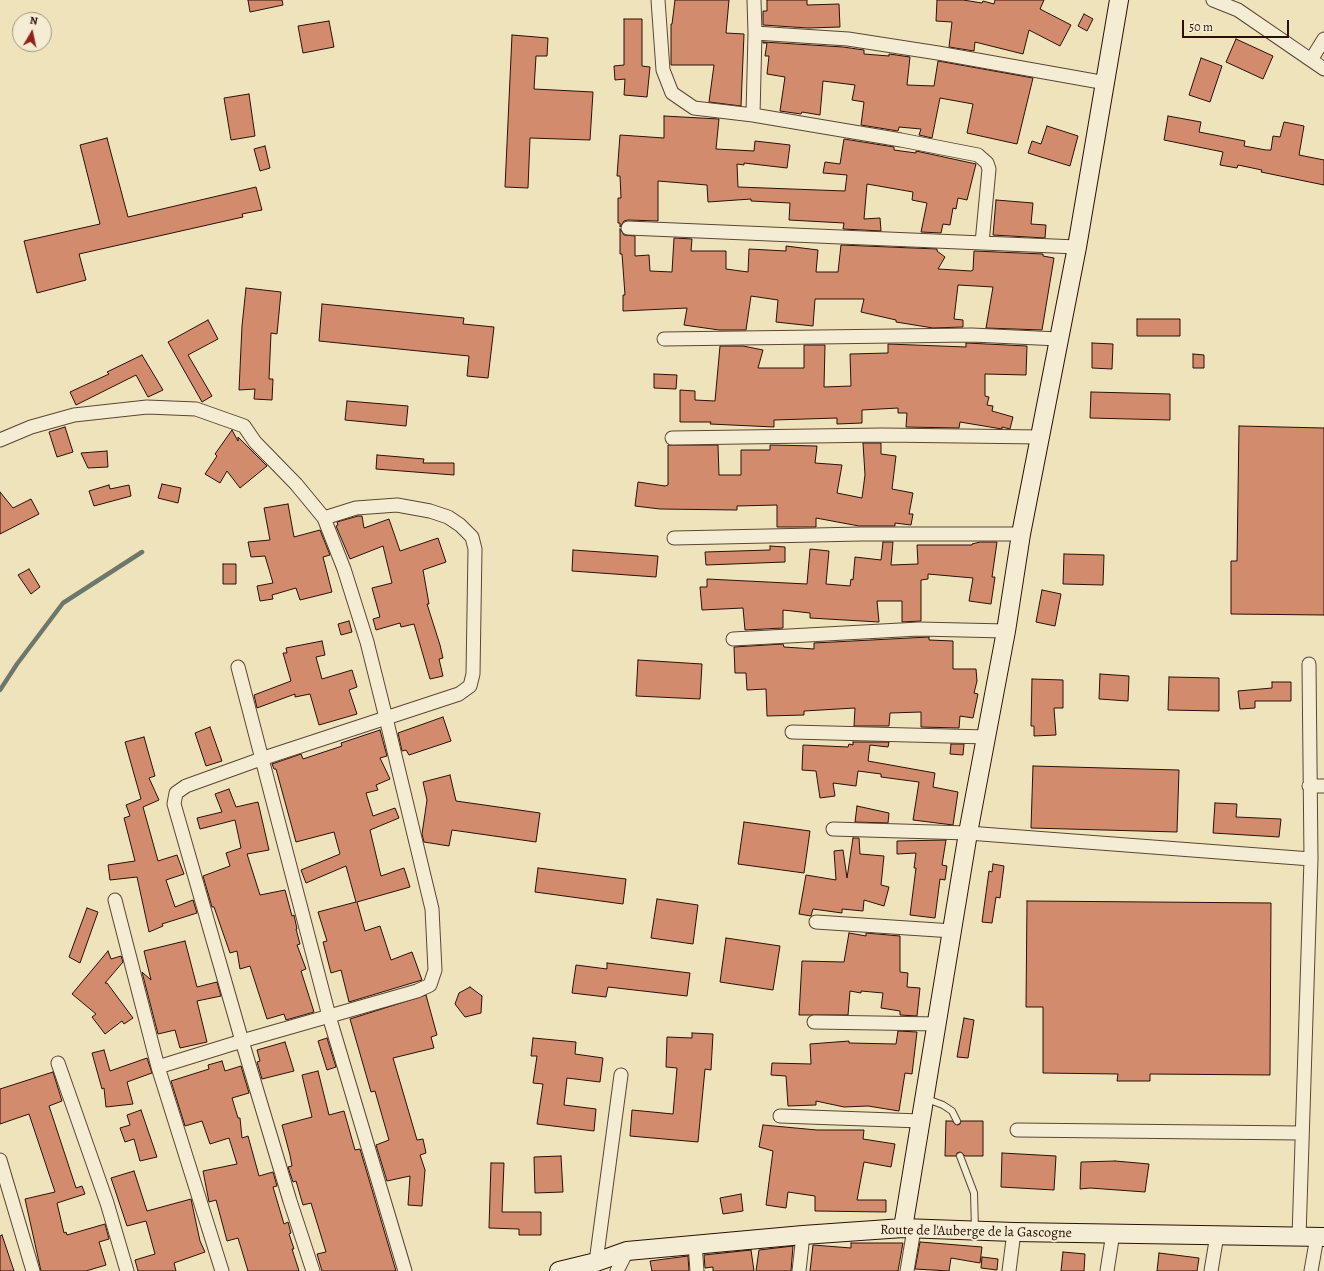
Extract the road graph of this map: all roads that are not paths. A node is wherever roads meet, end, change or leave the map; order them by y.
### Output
1 (658, 0) edge
2 (754, 0) edge
3 (1119, 0) edge
4 (1213, 0) edge
5 (755, 33) junction
6 (1324, 39) edge
7 (1311, 60) junction
8 (1324, 69) edge
9 (1106, 83) junction
10 (753, 115) junction
11 (628, 228) dead end
12 (982, 243) junction
13 (1077, 247) junction
14 (664, 339) dead end
15 (1059, 339) junction
16 (1041, 437) junction
17 (672, 438) dead end
18 (0, 440) edge
19 (324, 518) junction
20 (1021, 534) junction
21 (674, 538) dead end
22 (1006, 631) junction
23 (733, 640) dead end
24 (1309, 664) dead end
25 (238, 667) dead end
26 (386, 718) junction
27 (792, 732) dead end
28 (987, 737) junction
29 (261, 759) junction
30 (1309, 786) junction
31 (1324, 786) edge
32 (833, 830) dead end
33 (968, 833) junction
34 (1311, 859) junction
35 (115, 900) dead end
36 (816, 922) dead end
37 (953, 931) junction
38 (329, 1016) junction
39 (814, 1022) dead end
40 (938, 1024) junction
41 (242, 1041) junction
42 (58, 1063) dead end
43 (158, 1067) junction
44 (621, 1075) dead end
45 (925, 1098) junction
46 (780, 1116) dead end
47 (921, 1121) junction
48 (957, 1121) dead end
49 (1017, 1130) dead end
50 (1301, 1133) junction
51 (960, 1156) dead end
52 (0, 1160) edge
53 (909, 1229) junction
54 (975, 1231) junction
55 (1014, 1232) junction
56 (1113, 1233) junction
57 (804, 1235) junction
58 (1217, 1235) junction
59 (1299, 1237) junction
60 (1320, 1237) edge
61 (695, 1244) junction
62 (627, 1251) junction
63 (596, 1262) junction
64 (33, 1271) edge
65 (127, 1271) edge
66 (222, 1271) edge
67 (313, 1271) edge
68 (405, 1271) edge
69 (559, 1271) edge
70 (617, 1271) edge
71 (697, 1271) edge
72 (799, 1271) edge
73 (907, 1271) edge
74 (1009, 1271) edge
75 (1107, 1271) edge
76 (1211, 1271) edge
77 (1310, 1271) edge

1 - 10 street
2 - 5 street
3 - 9 street
4 - 7 street
5 - 9 street
5 - 10 street
6 - 7 street
7 - 8 street
9 - 13 street
10 - 12 street
11 - 12 street
12 - 13 street
13 - 15 street
14 - 15 street
15 - 16 street
16 - 17 street
16 - 20 street
18 - 19 street
19 - 26 street
19 - 26 street
20 - 21 street
20 - 22 street
22 - 23 street
22 - 28 street
24 - 30 street
25 - 29 street
26 - 29 street
26 - 38 street
27 - 28 street
28 - 33 street
29 - 38 street
29 - 41 street
30 - 31 street
30 - 34 street
32 - 33 street
33 - 34 street
33 - 37 street
34 - 50 street
35 - 43 street
36 - 37 street
37 - 40 street
38 - 41 street
38 - 68 street
39 - 40 street
40 - 45 street
41 - 43 street
41 - 67 street
42 - 65 street
43 - 66 street
44 - 63 street
45 - 47 street
45 - 48 lane
46 - 47 street
47 - 53 street
49 - 50 street
50 - 59 street
51 - 54 lane
52 - 64 street
53 - 54 street, Route de l'Auberge de la Gascogne
53 - 57 street, Route de l'Auberge de la Gascogne
53 - 73 street
54 - 55 street, Route de l'Auberge de la Gascogne
55 - 56 street, Route de l'Auberge de la Gascogne
55 - 74 street
56 - 58 street, Route de l'Auberge de la Gascogne
56 - 75 street
57 - 61 street, Route de l'Auberge de la Gascogne
57 - 72 street
58 - 59 street, Route de l'Auberge de la Gascogne
58 - 76 street
59 - 60 street, Route de l'Auberge de la Gascogne
60 - 77 street
61 - 62 street, Route de l'Auberge de la Gascogne
61 - 71 street
62 - 63 street, Route de l'Auberge de la Gascogne
62 - 70 street
63 - 69 street, Route de l'Auberge de la Gascogne

